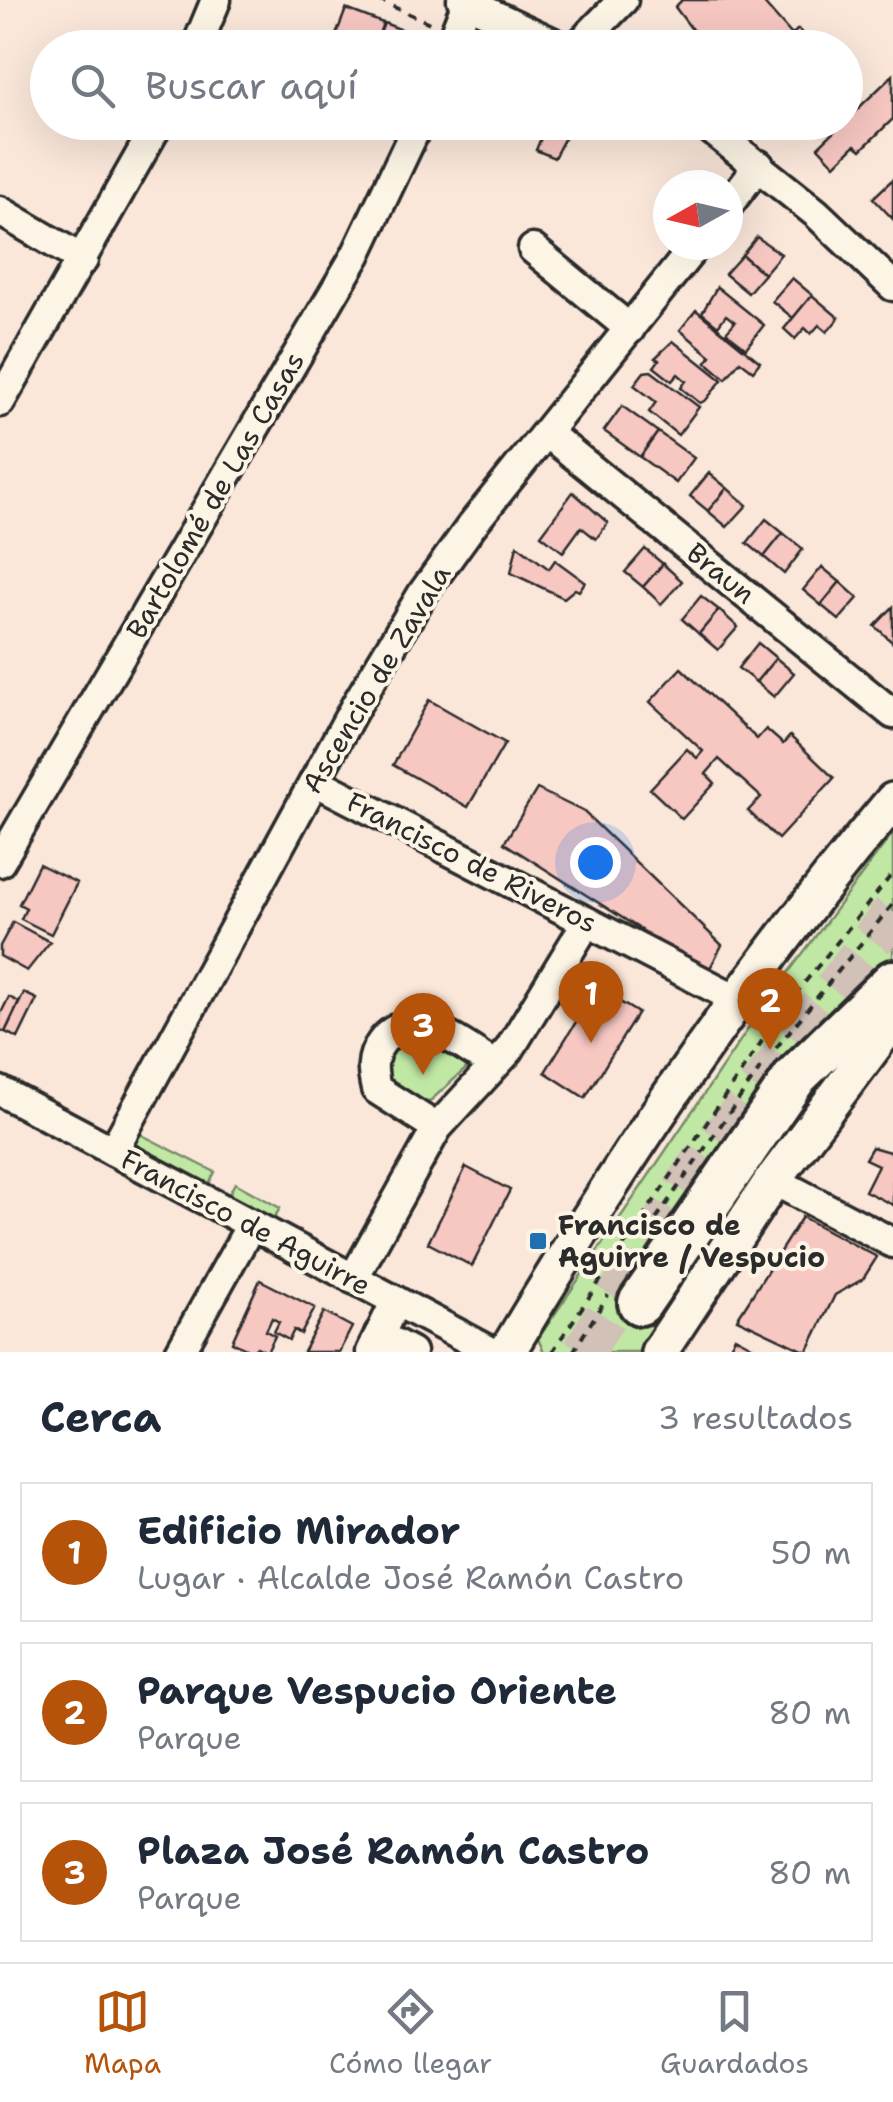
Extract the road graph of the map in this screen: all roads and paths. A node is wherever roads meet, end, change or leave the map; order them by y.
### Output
1 (216, 0) edge
2 (378, 0) edge
3 (622, 0) edge
4 (465, 1) edge
5 (204, 30) edge
6 (432, 30) edge
7 (456, 30) edge
8 (526, 30) edge
9 (593, 30) edge
10 (148, 140) edge
11 (410, 140) edge
12 (726, 140) edge
13 (759, 165) junction
14 (743, 186) edge
15 (0, 211) edge
16 (533, 249) dead end
17 (83, 260) junction
18 (684, 260) edge
19 (893, 286) edge
20 (630, 329) junction
21 (0, 402) edge
22 (548, 433) junction
23 (893, 714) edge
24 (315, 781) junction
25 (893, 801) edge
26 (0, 862) edge
27 (893, 873) edge
28 (586, 922) junction
29 (893, 982) edge
30 (736, 1000) junction
31 (893, 1020) edge
32 (494, 1065) junction
33 (0, 1092) edge
34 (437, 1128) junction
35 (113, 1151) junction
36 (773, 1180) junction
37 (251, 1225) junction
38 (893, 1243) edge
39 (353, 1279) junction
40 (396, 1301) junction
41 (640, 1303) dead end
42 (375, 1343) edge
43 (180, 1352) edge
44 (411, 1352) edge
45 (492, 1352) edge
46 (508, 1352) edge
47 (552, 1352) edge
48 (659, 1352) edge

1 - 5 street
2 - 6 path
3 - 9 street
4 - 7 street
4 - 8 street
10 - 17 street
11 - 26 street, Bartolomé de Las Casas
12 - 13 street
13 - 14 street
13 - 19 street
15 - 17 street
16 - 20 street
17 - 21 street
18 - 20 street, Ascencio de Zavala
20 - 22 street, Ascencio de Zavala
22 - 23 street, Braun
22 - 24 street, Ascencio de Zavala
24 - 28 street, Francisco de Riveros
24 - 35 street, Ascencio de Zavala
25 - 30 main road
27 - 47 path
28 - 30 street, Francisco de Riveros
28 - 32 street
29 - 41 highway
30 - 46 main road
31 - 36 main road
32 - 34 street
32 - 34 street
33 - 35 street, Francisco de Aguirre
34 - 39 street
35 - 37 street, Francisco de Aguirre
36 - 38 street
36 - 48 main road
37 - 39 street, Francisco de Aguirre
37 - 43 street
39 - 40 street, Francisco de Aguirre
40 - 42 street
40 - 45 street, Francisco de Aguirre
42 - 44 street

